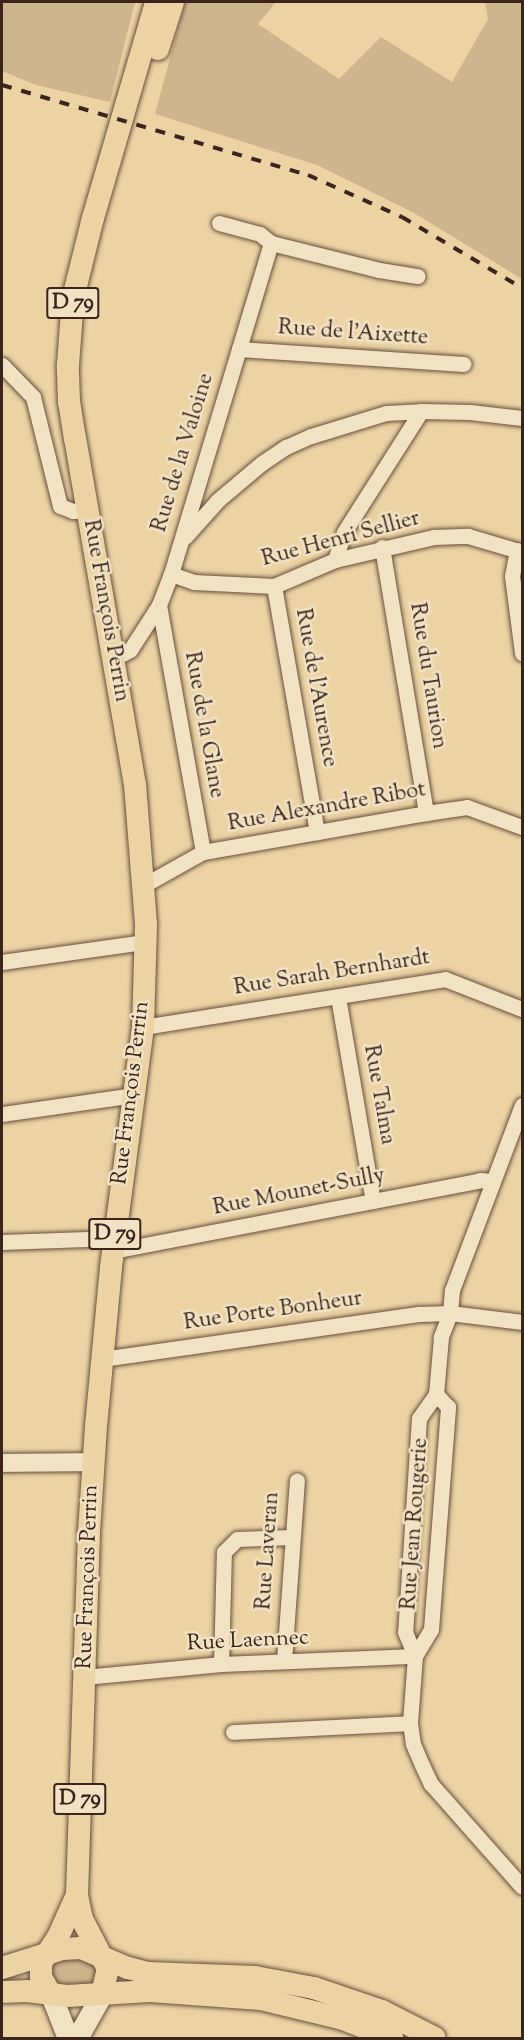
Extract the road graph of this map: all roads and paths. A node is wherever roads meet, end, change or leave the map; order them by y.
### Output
1 (156, 2) edge
2 (173, 2) edge
3 (130, 117) junction
4 (219, 223) dead end
5 (271, 243) junction
6 (418, 276) dead end
7 (239, 350) junction
8 (464, 364) dead end
9 (2, 365) edge
10 (420, 411) junction
11 (522, 418) edge
12 (87, 510) junction
13 (181, 541) junction
14 (382, 547) junction
15 (520, 551) edge
16 (335, 560) junction
17 (171, 574) junction
18 (274, 586) junction
19 (159, 605) junction
20 (522, 653) edge
21 (113, 659) junction
22 (426, 813) junction
23 (522, 827) edge
24 (317, 832) junction
25 (203, 852) junction
26 (144, 885) junction
27 (145, 942) junction
28 (2, 962) edge
29 (338, 997) junction
30 (522, 1009) edge
31 (143, 1027) junction
32 (134, 1095) junction
33 (522, 1106) edge
34 (2, 1114) edge
35 (493, 1181) junction
36 (373, 1201) junction
37 (2, 1242) edge
38 (114, 1244) junction
39 (450, 1313) junction
40 (522, 1322) edge
41 (102, 1359) junction
42 (436, 1394) junction
43 (94, 1462) junction
44 (2, 1463) edge
45 (297, 1480) dead end
46 (292, 1537) junction
47 (415, 1656) junction
48 (284, 1661) junction
49 (221, 1664) junction
50 (84, 1677) junction
51 (410, 1723) junction
52 (233, 1732) dead end
53 (522, 1887) edge
54 (77, 1894) junction
55 (45, 1954) junction
56 (102, 1956) junction
57 (2, 1968) edge
58 (2, 1992) edge
59 (102, 1994) junction
60 (51, 1995) junction
61 (68, 2038) edge
62 (77, 2038) edge
63 (392, 2038) edge
64 (435, 2038) edge

1 - 3 main road, D 79
2 - 3 main road, D 79
3 - 12 main road, Rue François Perrin / D 79
4 - 5 street
5 - 6 street
5 - 7 street, Rue de la Valoine
7 - 8 street, Rue de l'Aixette
7 - 13 street, Rue de la Valoine
9 - 12 street
10 - 11 street
10 - 13 street
10 - 16 street
12 - 21 main road, Rue François Perrin / D 79
13 - 17 street, Rue de la Valoine
14 - 15 street, Rue Henri Sellier
14 - 16 street, Rue Henri Sellier
14 - 22 street, Rue du Taurion
15 - 20 street
16 - 18 street, Rue Henri Sellier
17 - 18 street, Rue Henri Sellier
17 - 19 street, Rue de la Valoine
18 - 24 street, Rue de l'Aurence
19 - 21 street, Rue de la Valoine
19 - 25 street, Rue de la Glane
21 - 26 main road, Rue François Perrin / D 79
22 - 23 street, Rue Alexandre Ribot
22 - 24 street, Rue Alexandre Ribot
24 - 25 street, Rue Alexandre Ribot
25 - 26 street, Rue Alexandre Ribot
26 - 27 main road, Rue François Perrin / D 79
27 - 28 street
27 - 31 main road, Rue François Perrin / D 79
29 - 30 street, Rue Sarah Bernhardt
29 - 31 street, Rue Sarah Bernhardt
29 - 36 street, Rue Talma
31 - 32 main road, Rue François Perrin / D 79
32 - 34 street
32 - 38 main road, Rue François Perrin / D 79
33 - 35 street, Rue Jean Rougerie
35 - 36 street, Rue Mounet-Sully
35 - 39 street, Rue Jean Rougerie
36 - 38 street, Rue Mounet-Sully
37 - 38 street, Rue Mounet-Sully
38 - 41 main road, Rue François Perrin / D 79
39 - 40 street, Rue Porte Bonheur
39 - 41 street, Rue Porte Bonheur
39 - 42 street, Rue Jean Rougerie
41 - 43 main road, Rue François Perrin / D 79
42 - 47 street, Rue Jean Rougerie
42 - 47 street, Rue Jean Rougerie
43 - 44 street
43 - 50 main road, Rue François Perrin / D 79
45 - 46 street, Rue Laveran
46 - 48 street, Rue Laveran
46 - 49 street
47 - 48 street, Rue Laennec
47 - 51 street, Rue Jean Rougerie
48 - 49 street, Rue Laennec
49 - 50 street, Rue Laennec
50 - 54 main road, Rue François Perrin / D 79
51 - 52 street
51 - 53 street, Rue Jean Rougerie
54 - 55 main road, Rue François Perrin
54 - 56 main road, Rue François Perrin
55 - 56 main road
55 - 57 main road
55 - 60 main road
56 - 59 main road, Rue François Perrin
56 - 64 main road
58 - 60 main road
59 - 60 main road
59 - 62 main road, Rue François Perrin
59 - 63 main road
60 - 61 main road

